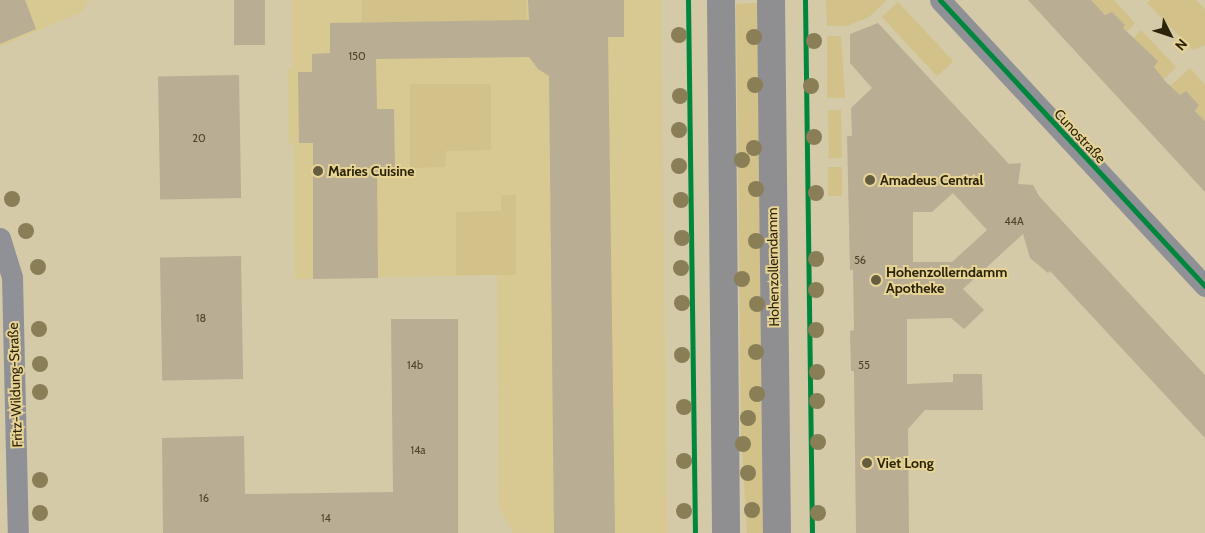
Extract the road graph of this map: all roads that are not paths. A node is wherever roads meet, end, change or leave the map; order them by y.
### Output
1 (721, 0) edge
2 (772, 0) edge
3 (940, 0) edge
4 (0, 238) edge
5 (1205, 286) edge
6 (18, 533) edge
7 (726, 533) edge
8 (777, 533) edge

1 - 7 main road
2 - 8 main road, Hohenzollerndamm
3 - 5 street, Cunostraße
4 - 6 street, Fritz-Wildung-Straße

